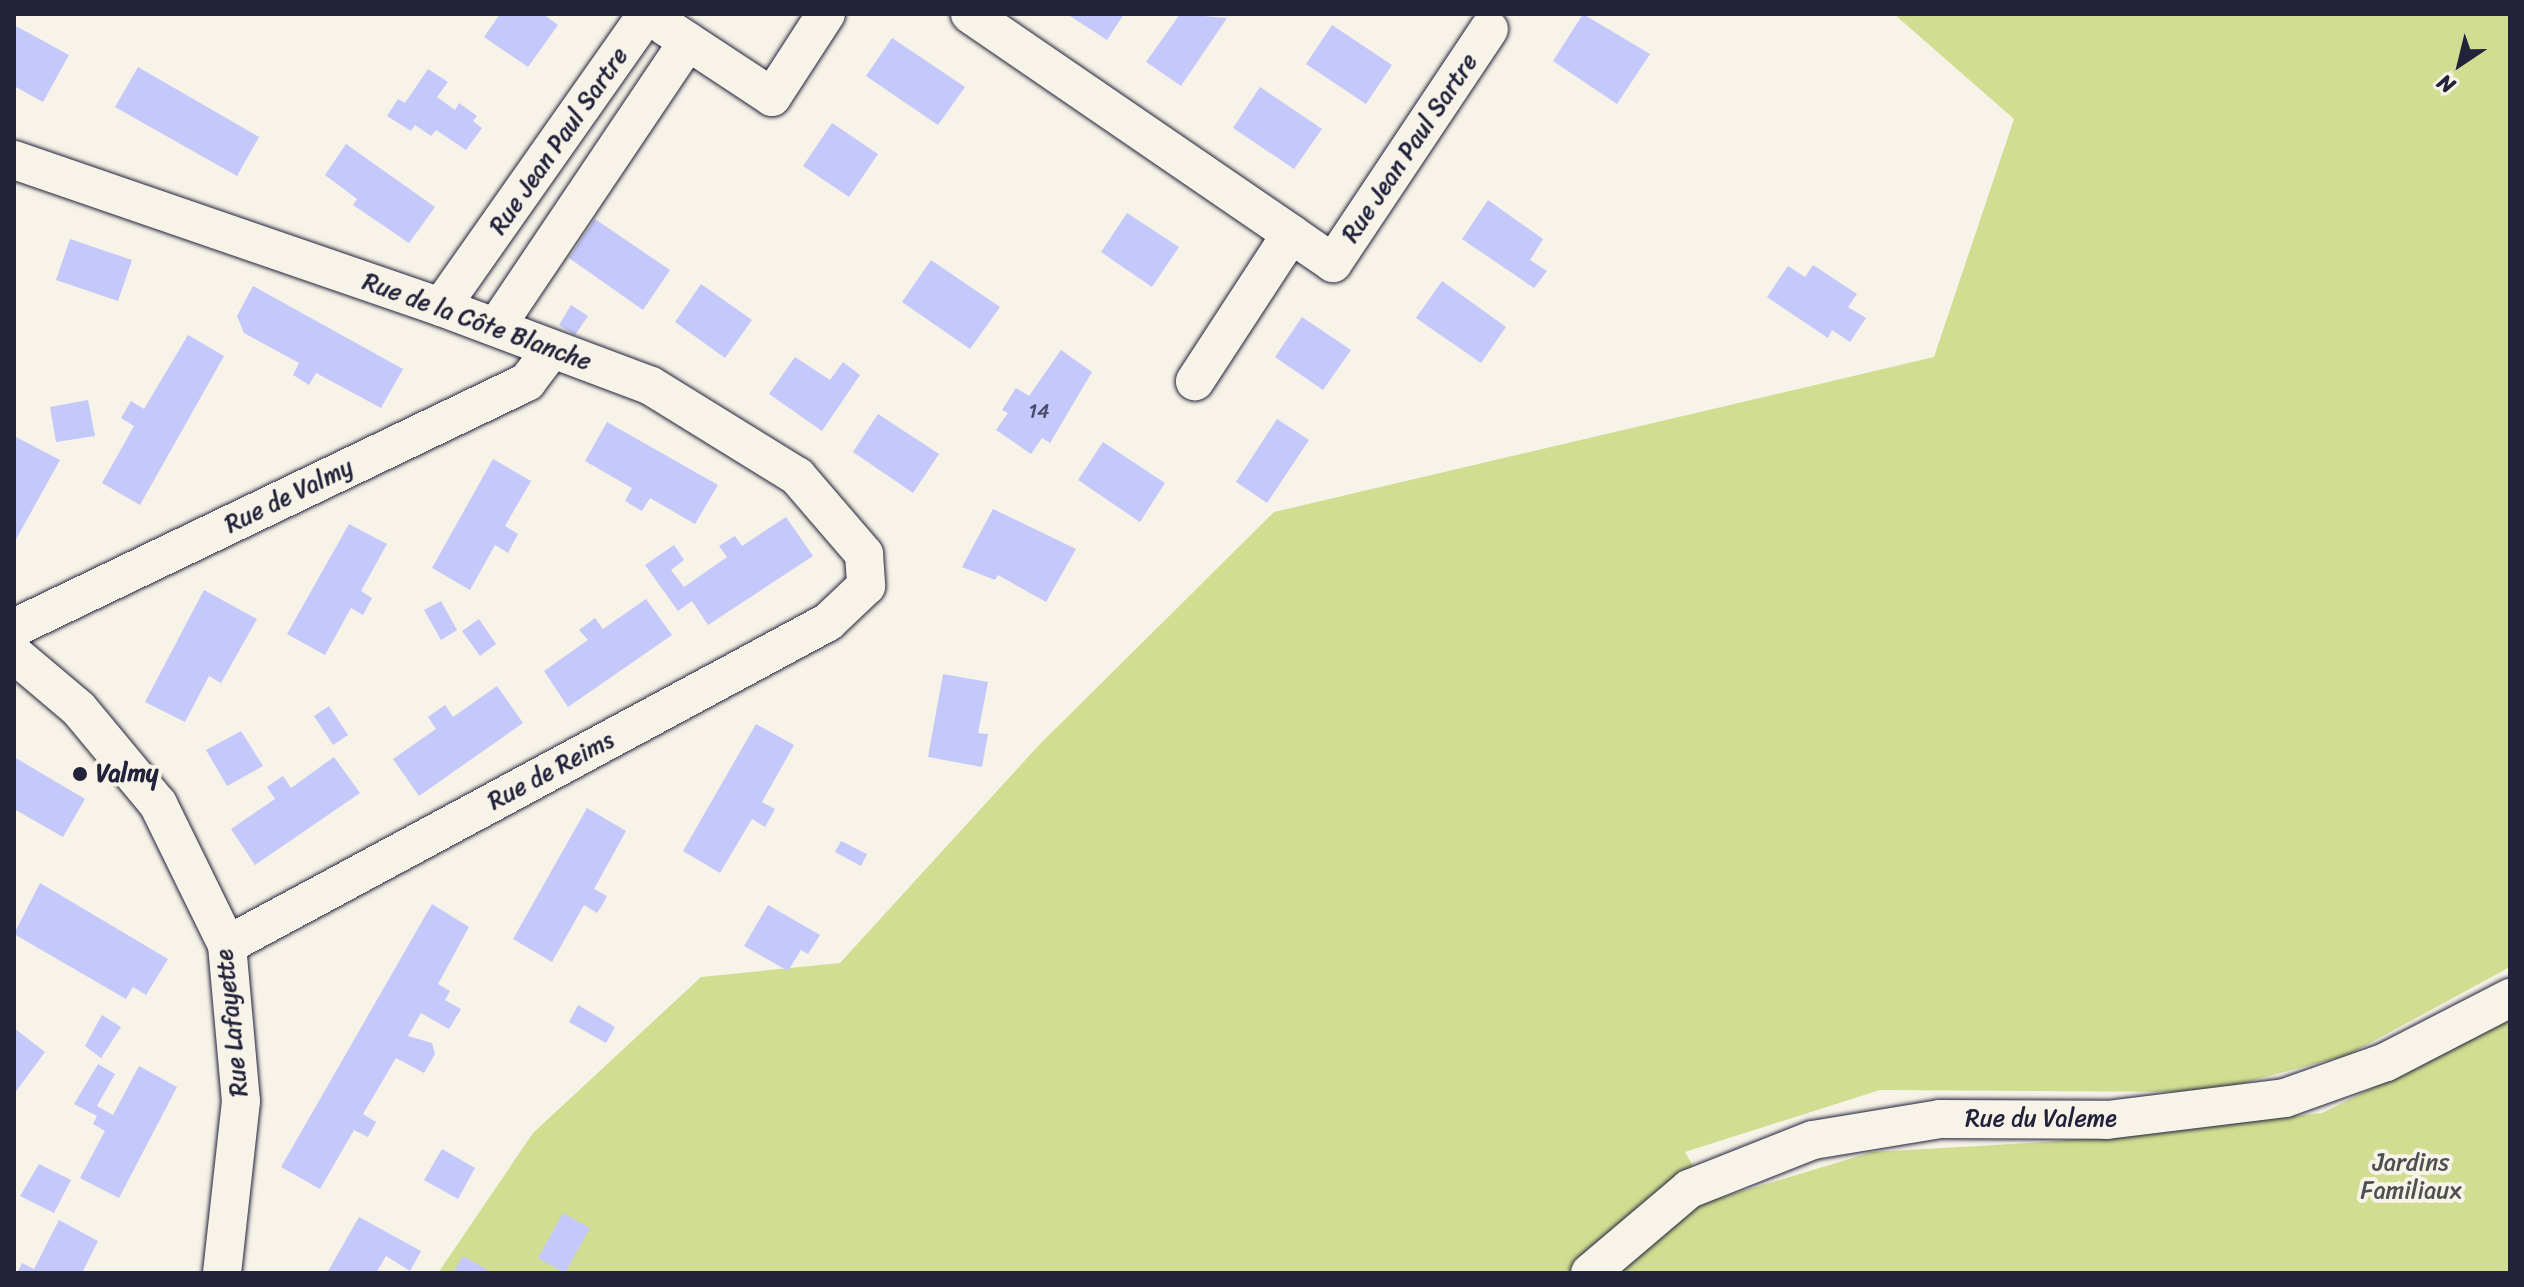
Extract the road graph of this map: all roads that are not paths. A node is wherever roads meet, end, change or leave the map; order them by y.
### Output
1 (647, 14) edge
2 (826, 14) edge
3 (970, 14) edge
4 (1489, 29) dead end
5 (688, 41) junction
6 (14, 160) edge
7 (1291, 234) junction
8 (441, 307) junction
9 (496, 327) junction
10 (552, 349) junction
11 (1195, 381) dead end
12 (866, 586) joint
13 (14, 628) edge
14 (14, 654) edge
15 (227, 945) junction
16 (2510, 998) edge
17 (222, 1273) edge
18 (1590, 1273) edge

1 - 5 street, Rue Jean Paul Sartre
1 - 8 street, Rue Jean Paul Sartre
2 - 5 street, Rue Jean Paul Sartre
3 - 7 street, Rue Jean Paul Sartre
4 - 7 street, Rue Jean Paul Sartre
5 - 9 street, Rue Jean Paul Sartre
6 - 8 street, Rue de la Côte Blanche
7 - 11 street
8 - 9 street, Rue de la Côte Blanche
9 - 10 street, Rue de la Côte Blanche
10 - 12 street, Rue de la Côte Blanche
10 - 13 street, Rue de Valmy
12 - 15 street, Rue de Reims
14 - 15 street, Rue Lafayette
15 - 17 street, Rue Lafayette
16 - 18 street, Rue du Valeme

